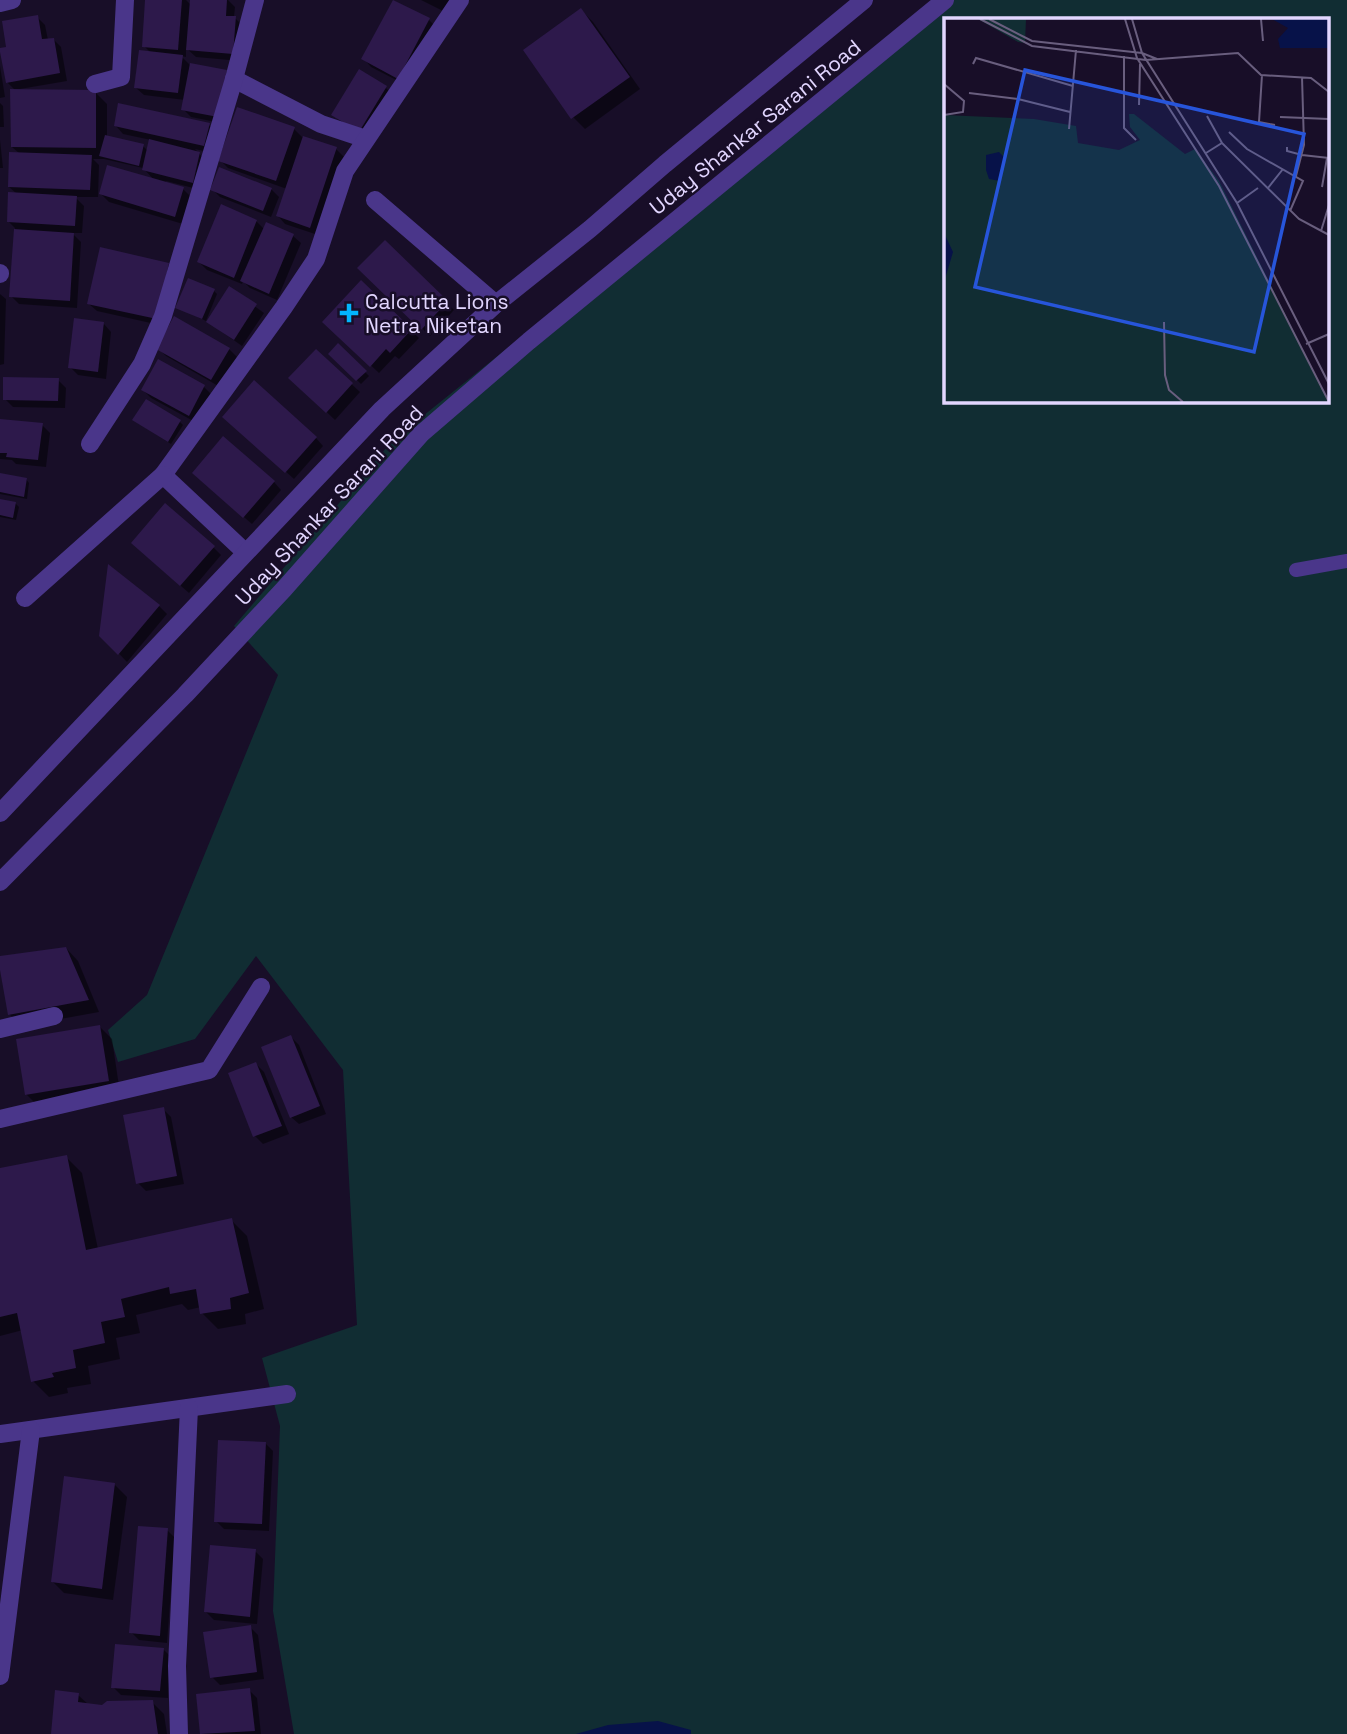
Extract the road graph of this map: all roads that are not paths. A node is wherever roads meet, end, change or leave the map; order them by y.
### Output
1 (12, 0) edge
2 (125, 0) edge
3 (255, 0) edge
4 (460, 0) edge
5 (864, 0) edge
6 (945, 0) edge
7 (0, 3) edge
8 (234, 79) junction
9 (95, 84) dead end
10 (366, 139) junction
11 (375, 200) dead end
12 (496, 304) junction
13 (90, 444) dead end
14 (163, 475) junction
15 (245, 551) junction
16 (1347, 561) edge
17 (1296, 570) dead end
18 (25, 598) dead end
19 (0, 813) edge
20 (0, 882) edge
21 (261, 986) dead end
22 (54, 1016) dead end
23 (0, 1029) edge
24 (0, 1119) edge
25 (287, 1394) dead end
26 (189, 1408) junction
27 (31, 1430) junction
28 (0, 1434) edge
29 (0, 1676) edge
30 (180, 1734) edge

1 - 7 street
2 - 9 street
3 - 8 street
4 - 10 street
5 - 12 street, Uday Shankar Sarani Road
6 - 20 street, Uday Shankar Sarani Road
8 - 10 street
8 - 13 street
10 - 14 street
11 - 12 street
12 - 15 street, Uday Shankar Sarani Road
14 - 15 street
14 - 18 street
15 - 19 street, Uday Shankar Sarani Road
16 - 17 lane
21 - 24 street
22 - 23 street
25 - 26 street
26 - 27 street
26 - 30 street
27 - 28 street
27 - 29 street

